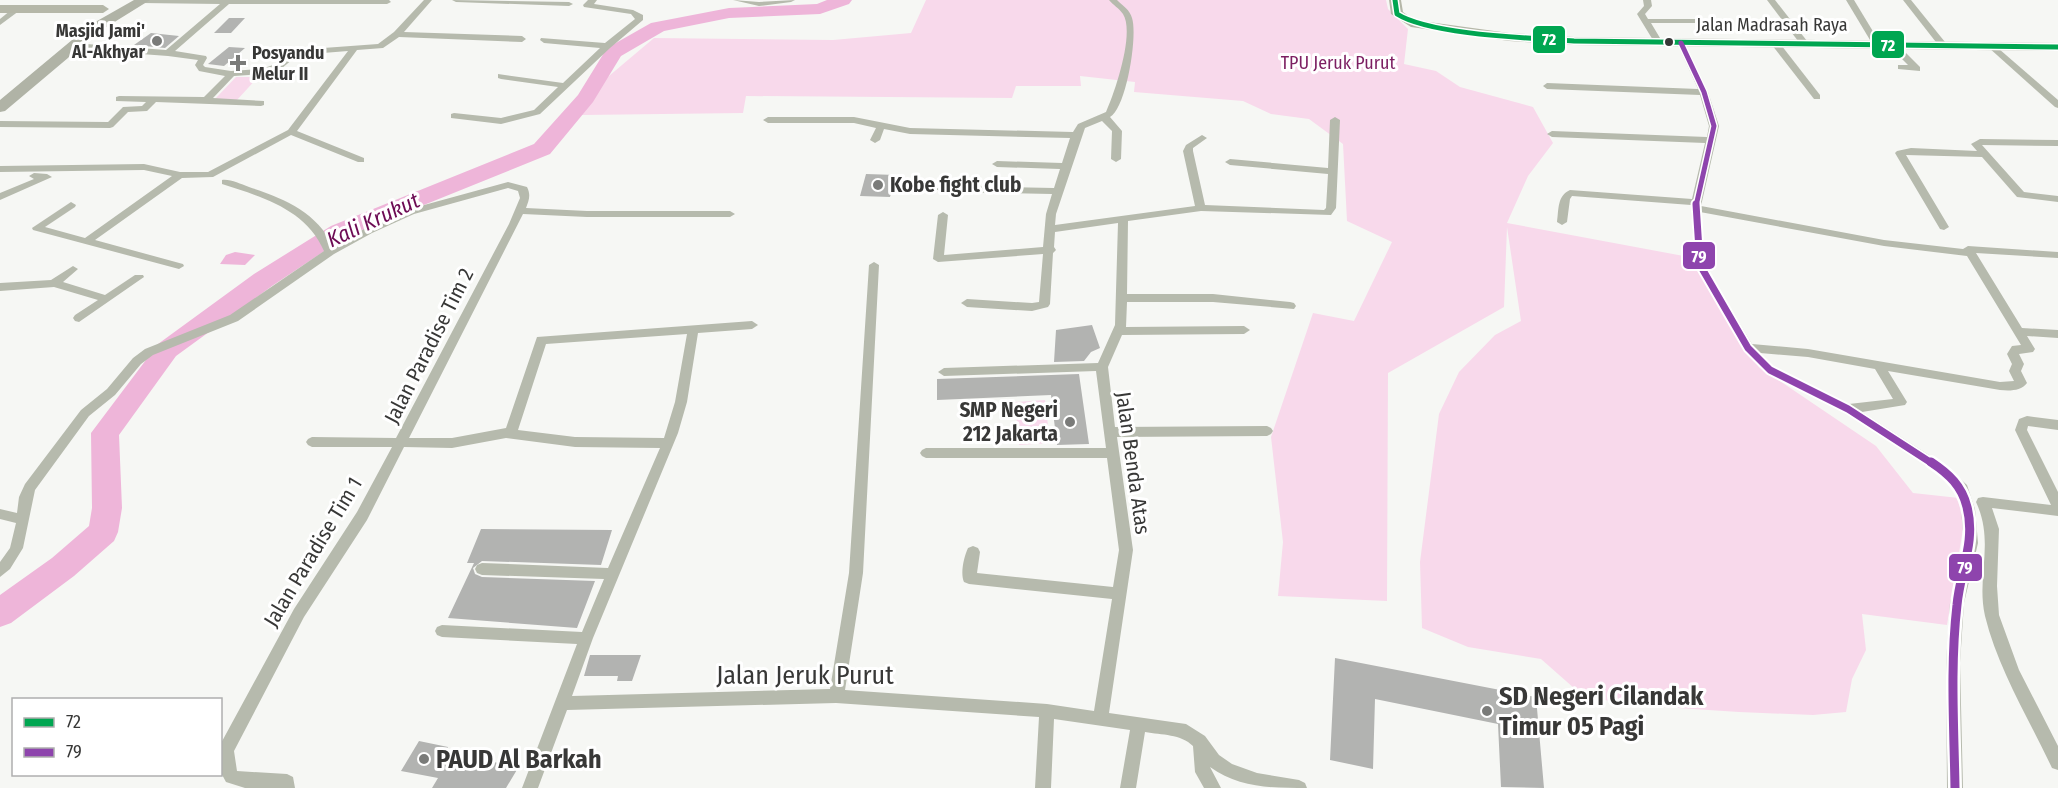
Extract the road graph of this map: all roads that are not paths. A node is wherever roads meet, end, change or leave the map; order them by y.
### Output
1 (140, 0) edge
2 (229, 0) edge
3 (428, 0) edge
4 (456, 0) edge
5 (593, 0) edge
6 (791, 0) edge
7 (1113, 0) edge
8 (1395, 0) edge
9 (1647, 0) edge
10 (1772, 0) edge
11 (1850, 0) edge
12 (1907, 0) edge
13 (319, 1) edge
14 (740, 1) edge
15 (387, 2) dead end
16 (569, 4) dead end
17 (113, 6) edge
18 (19, 8) junction
19 (0, 9) edge
20 (1645, 21) junction
21 (1722, 21) dead end
22 (0, 22) edge
23 (95, 28) junction
24 (397, 34) junction
25 (522, 39) dead end
26 (544, 40) dead end
27 (1659, 43) junction
28 (1681, 43) junction
29 (1775, 43) junction
30 (1803, 43) junction
31 (1876, 44) junction
32 (1893, 44) junction
33 (1942, 44) junction
34 (1991, 45) junction
35 (73, 46) junction
36 (606, 46) junction
37 (2058, 47) edge
38 (353, 50) junction
39 (168, 52) junction
40 (1901, 67) dead end
41 (231, 74) junction
42 (501, 76) dead end
43 (566, 86) junction
44 (1547, 86) dead end
45 (1704, 92) junction
46 (0, 93) edge
47 (1817, 97) dead end
48 (119, 99) dead end
49 (154, 99) junction
50 (206, 100) junction
51 (261, 103) dead end
52 (2058, 105) edge
53 (0, 108) edge
54 (454, 116) dead end
55 (1104, 117) junction
56 (768, 120) dead end
57 (1335, 120) dead end
58 (0, 124) edge
59 (881, 126) junction
60 (291, 132) junction
61 (1552, 134) dead end
62 (1076, 135) junction
63 (1202, 138) dead end
64 (875, 140) dead end
65 (1711, 140) junction
66 (2058, 143) edge
67 (1983, 154) junction
68 (1116, 159) dead end
69 (361, 160) dead end
70 (1230, 162) dead end
71 (997, 164) dead end
72 (1066, 166) junction
73 (2, 169) edge
74 (1332, 171) junction
75 (180, 174) junction
76 (225, 182) dead end
77 (941, 189) dead end
78 (1059, 190) junction
79 (0, 197) edge
80 (2058, 199) edge
81 (71, 205) dead end
82 (1696, 205) junction
83 (1201, 208) junction
84 (520, 211) junction
85 (730, 214) dead end
86 (943, 215) dead end
87 (1123, 218) junction
88 (1562, 222) dead end
89 (1944, 227) dead end
90 (1051, 229) junction
91 (86, 242) junction
92 (330, 249) junction
93 (1051, 250) junction
94 (1971, 253) junction
95 (2058, 255) edge
96 (874, 265) dead end
97 (179, 266) dead end
98 (73, 269) dead end
99 (139, 278) dead end
100 (54, 283) junction
101 (0, 287) edge
102 (1124, 298) junction
103 (107, 299) junction
104 (967, 303) dead end
105 (1290, 306) dead end
106 (79, 318) dead end
107 (752, 325) dead end
108 (693, 330) junction
109 (1244, 330) dead end
110 (1118, 331) junction
111 (2019, 332) junction
112 (2058, 334) edge
113 (1748, 348) junction
114 (1879, 365) junction
115 (1102, 367) junction
116 (944, 372) dead end
117 (1848, 409) junction
118 (2058, 425) edge
119 (1267, 431) dead end
120 (1110, 432) junction
121 (511, 433) junction
122 (312, 442) dead end
123 (668, 443) junction
124 (401, 445) junction
125 (926, 453) dead end
126 (1114, 453) junction
127 (2058, 505) edge
128 (2058, 511) edge
129 (0, 514) edge
130 (23, 520) junction
131 (973, 552) dead end
132 (482, 569) dead end
133 (0, 571) edge
134 (613, 574) junction
135 (1120, 594) junction
136 (442, 631) dead end
137 (586, 638) junction
138 (836, 696) junction
139 (562, 703) junction
140 (1047, 711) junction
141 (1101, 717) junction
142 (1139, 723) junction
143 (1200, 741) junction
144 (223, 750) edge
145 (2058, 763) edge
146 (287, 788) edge
147 (530, 788) edge
148 (1043, 788) edge
149 (1128, 788) edge
150 (1213, 788) edge
151 (1299, 788) edge
152 (1955, 788) edge

1 - 2 street
1 - 17 main road
1 - 23 main road
2 - 13 street
2 - 39 street
3 - 24 street
4 - 16 street
5 - 36 street
6 - 14 street
7 - 55 street
8 - 27 street, Jalan Madrasah Raya
9 - 20 street
10 - 30 street
11 - 31 street
12 - 33 street
13 - 15 street
17 - 18 street
17 - 23 main road
17 - 46 main road
18 - 19 street
18 - 22 street
20 - 21 street
20 - 27 street
23 - 35 main road
24 - 25 street
24 - 38 street
26 - 36 street
27 - 28 street, Jalan Madrasah Raya
28 - 29 street, Jalan Madrasah Raya
28 - 45 street
29 - 30 street, Jalan Madrasah Raya
29 - 47 street
30 - 31 street, Jalan Madrasah Raya
31 - 32 street, Jalan Madrasah Raya
32 - 33 street, Jalan Madrasah Raya
32 - 40 street
33 - 34 street, Jalan Madrasah Raya
34 - 37 street, Jalan Madrasah Raya
34 - 52 street
35 - 39 street
35 - 53 main road
36 - 43 street
38 - 41 street
38 - 60 street
39 - 41 street
41 - 50 street
42 - 43 street
43 - 54 street
44 - 45 street
45 - 65 street
48 - 49 street
49 - 50 street
49 - 58 street
50 - 51 street
55 - 62 street
55 - 68 street
56 - 59 street
57 - 74 street
59 - 62 street
59 - 64 street
60 - 69 street
60 - 75 street
61 - 65 street
62 - 72 street
63 - 83 street
65 - 82 street
66 - 67 street
67 - 80 street
67 - 89 street
70 - 74 street
71 - 72 street
72 - 78 street
73 - 75 street
73 - 79 street
74 - 83 street
75 - 91 street
76 - 92 street
77 - 78 street
78 - 90 street
81 - 91 street
82 - 88 street
82 - 94 street
82 - 113 street
83 - 87 street
84 - 85 street
84 - 92 street
84 - 124 street, Jalan Paradise Tim 2
86 - 93 street
87 - 90 street
87 - 102 street, Jalan Benda Atas
90 - 93 street
91 - 97 street
92 - 130 street
93 - 104 street
94 - 95 street
94 - 111 street
96 - 138 street
98 - 100 street
99 - 103 street
100 - 101 street
100 - 103 street
102 - 105 street
102 - 110 street, Jalan Benda Atas
103 - 106 street
107 - 108 street
108 - 121 street
108 - 123 street
109 - 110 street
110 - 115 street, Jalan Benda Atas
111 - 112 street
111 - 114 street
113 - 114 street
113 - 117 street
114 - 117 street
115 - 116 street
115 - 120 street, Jalan Benda Atas
117 - 152 street
118 - 127 street
119 - 120 street
120 - 126 street, Jalan Benda Atas
121 - 123 street
121 - 124 street
122 - 124 street
123 - 134 street
124 - 144 street, Jalan Paradise Tim 1
125 - 126 street
126 - 135 street, Jalan Benda Atas
128 - 145 street
129 - 130 street
130 - 133 street
131 - 135 street
132 - 134 street
134 - 137 street
135 - 141 street, Jalan Benda Atas
136 - 137 street
137 - 139 street
138 - 139 street, Jalan Jeruk Purut
138 - 140 street, Jalan Jeruk Purut
139 - 147 street
140 - 141 street, Jalan Jeruk Purut
140 - 148 street
141 - 142 street, Jalan Jeruk Purut
142 - 143 street, Jalan Jeruk Purut
142 - 149 street
143 - 150 street
143 - 151 street, Jalan Jeruk Purut
144 - 146 street

